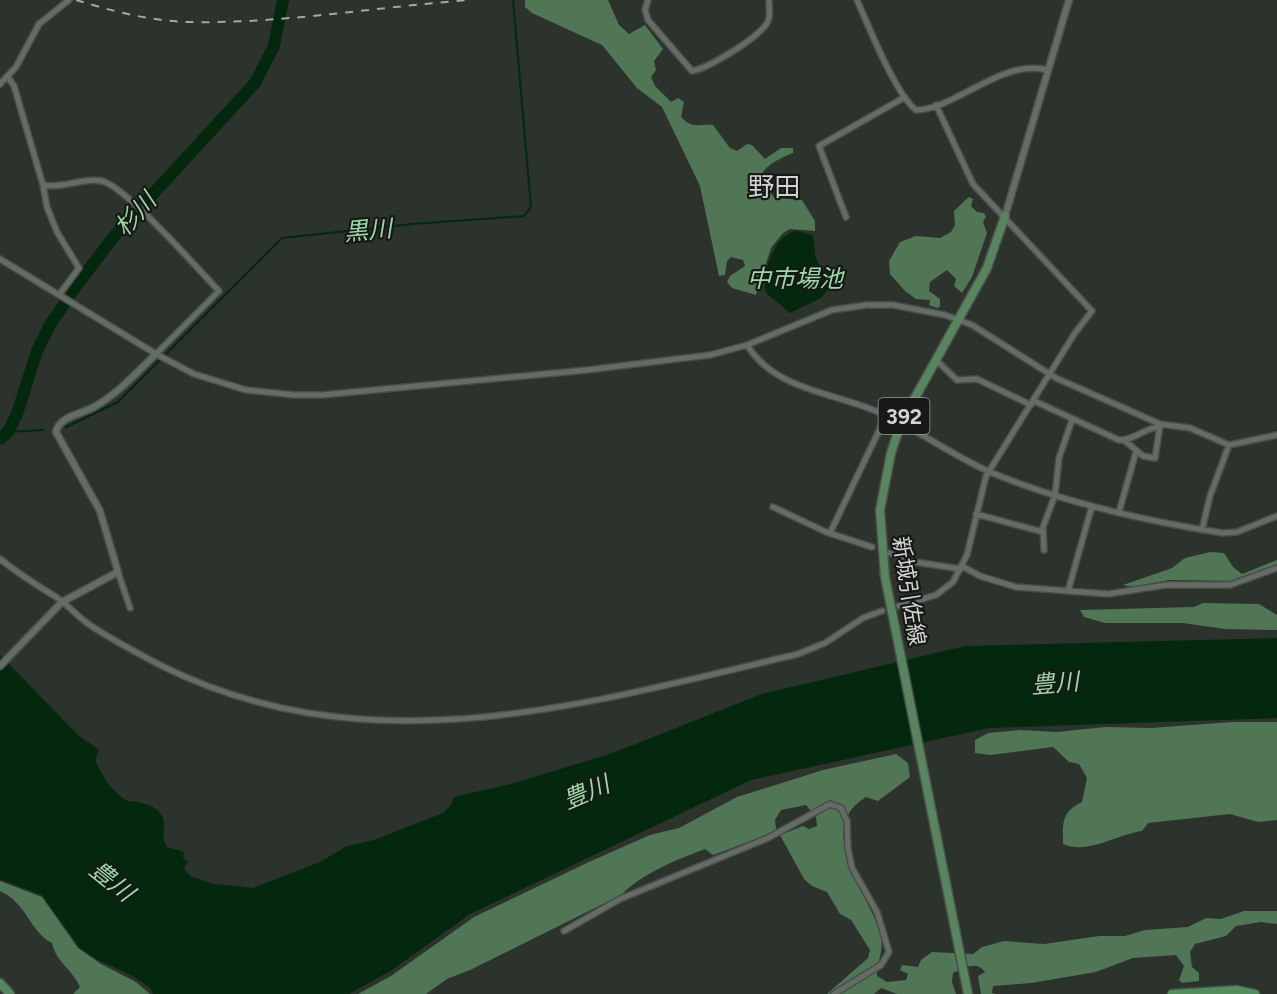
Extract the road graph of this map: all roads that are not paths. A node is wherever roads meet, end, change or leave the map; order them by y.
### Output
1 (69, 0) edge
2 (648, 0) edge
3 (769, 0) edge
4 (857, 0) edge
5 (1069, 0) edge
6 (1048, 70) junction
7 (8, 77) junction
8 (0, 84) edge
9 (905, 97) junction
10 (936, 105) junction
11 (43, 185) junction
12 (1005, 216) junction
13 (846, 217) dead end
14 (0, 260) edge
15 (60, 296) junction
16 (959, 320) junction
17 (747, 345) junction
18 (158, 355) junction
19 (936, 360) junction
20 (1049, 374) junction
21 (1033, 403) junction
22 (886, 416) junction
23 (1072, 420) junction
24 (901, 423) junction
25 (1160, 425) junction
26 (1277, 435) edge
27 (1124, 440) junction
28 (1229, 445) junction
29 (1136, 452) junction
30 (988, 471) junction
31 (1055, 495) junction
32 (1092, 506) junction
33 (773, 507) dead end
34 (1119, 512) junction
35 (976, 514) junction
36 (1277, 516) edge
37 (1202, 530) junction
38 (1043, 532) junction
39 (830, 533) junction
40 (872, 547) dead end
41 (1044, 550) dead end
42 (890, 554) dead end
43 (0, 559) edge
44 (962, 567) junction
45 (1277, 568) edge
46 (118, 572) junction
47 (1068, 591) junction
48 (60, 604) junction
49 (899, 606) dead end
50 (130, 608) dead end
51 (882, 611) dead end
52 (0, 666) edge
53 (564, 931) dead end
54 (0, 983) edge
55 (10, 994) edge
56 (834, 994) edge
57 (969, 994) edge
58 (1173, 994) edge
59 (1254, 994) edge

1 - 7 street
2 - 3 street
4 - 9 street
5 - 6 street
6 - 10 street
6 - 12 street
7 - 8 street
7 - 11 street
9 - 10 street
9 - 13 street
10 - 12 street
11 - 15 street
11 - 18 street
12 - 16 main road, 新城引佐線 / 392
12 - 20 street
14 - 15 street
15 - 18 street
16 - 17 street
16 - 19 main road, 新城引佐線 / 392
16 - 20 street
17 - 18 street
17 - 22 street
18 - 46 street
19 - 21 street
19 - 24 main road, 新城引佐線 / 392
20 - 21 street
20 - 25 street
21 - 23 street
21 - 30 street
22 - 24 street
22 - 39 street
23 - 27 street
23 - 31 street
24 - 30 street
24 - 57 main road, 新城引佐線 / 392
25 - 27 street
25 - 28 street
25 - 29 street
26 - 28 street
27 - 29 street
28 - 37 street
29 - 34 street
30 - 31 street
30 - 35 street
31 - 32 street
31 - 38 street
32 - 34 street
32 - 47 street
33 - 39 street
34 - 37 street
35 - 38 street
35 - 44 street
36 - 37 street
38 - 41 street
39 - 40 street
42 - 44 street
43 - 48 street
44 - 47 street
44 - 49 street
45 - 47 street
46 - 48 street
46 - 50 street
48 - 51 street
48 - 52 street
53 - 56 street
54 - 55 main road
58 - 59 highway

